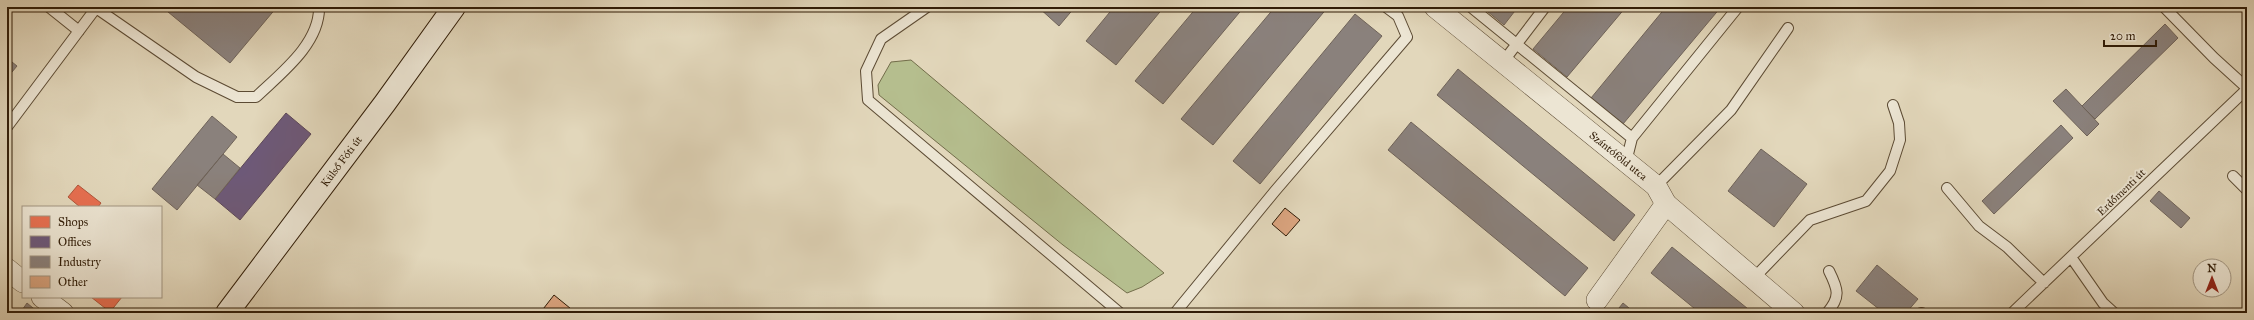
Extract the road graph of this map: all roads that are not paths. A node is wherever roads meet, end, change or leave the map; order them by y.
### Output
1 (49, 7) edge
2 (94, 7) edge
3 (319, 7) edge
4 (454, 7) edge
5 (927, 7) edge
6 (1386, 7) edge
7 (1435, 7) edge
8 (1471, 7) edge
9 (1545, 7) edge
10 (1738, 7) edge
11 (2164, 7) edge
12 (1788, 28) dead end
13 (79, 31) junction
14 (1516, 43) junction
15 (1502, 62) junction
16 (2247, 89) edge
17 (1893, 105) dead end
18 (7, 127) edge
19 (1632, 138) junction
20 (1626, 162) junction
21 (2233, 176) dead end
22 (1656, 186) junction
23 (1947, 188) dead end
24 (2247, 190) edge
25 (1666, 204) junction
26 (2071, 257) junction
27 (7, 269) edge
28 (1829, 271) dead end
29 (1754, 278) junction
30 (22, 281) edge
31 (2044, 283) junction
32 (43, 298) edge
33 (1597, 300) dead end
34 (63, 313) edge
35 (227, 313) edge
36 (1120, 313) edge
37 (1175, 313) edge
38 (1794, 313) edge
39 (1826, 313) edge
40 (2012, 313) edge
41 (2114, 313) edge

1 - 13 lane
2 - 3 lane
2 - 13 lane
4 - 35 main road, Külső Fóti út
5 - 36 lane
6 - 37 lane
7 - 15 street, Szántóföld utca
8 - 14 lane
9 - 14 lane
10 - 19 lane
11 - 16 lane
12 - 22 lane
13 - 18 lane
14 - 15 lane
14 - 19 lane
15 - 20 street, Szántóföld utca
16 - 26 lane, Erdőmenti út
17 - 29 lane
19 - 20 lane
20 - 22 street, Szántóföld utca
21 - 24 lane
22 - 25 street, Szántóföld utca
23 - 31 lane
25 - 29 street, Szántóföld utca
25 - 33 street
26 - 31 lane, Erdőmenti út
26 - 41 lane
27 - 30 street
28 - 39 lane
29 - 38 street, Szántóföld utca
31 - 40 lane, Erdőmenti út
32 - 34 street

